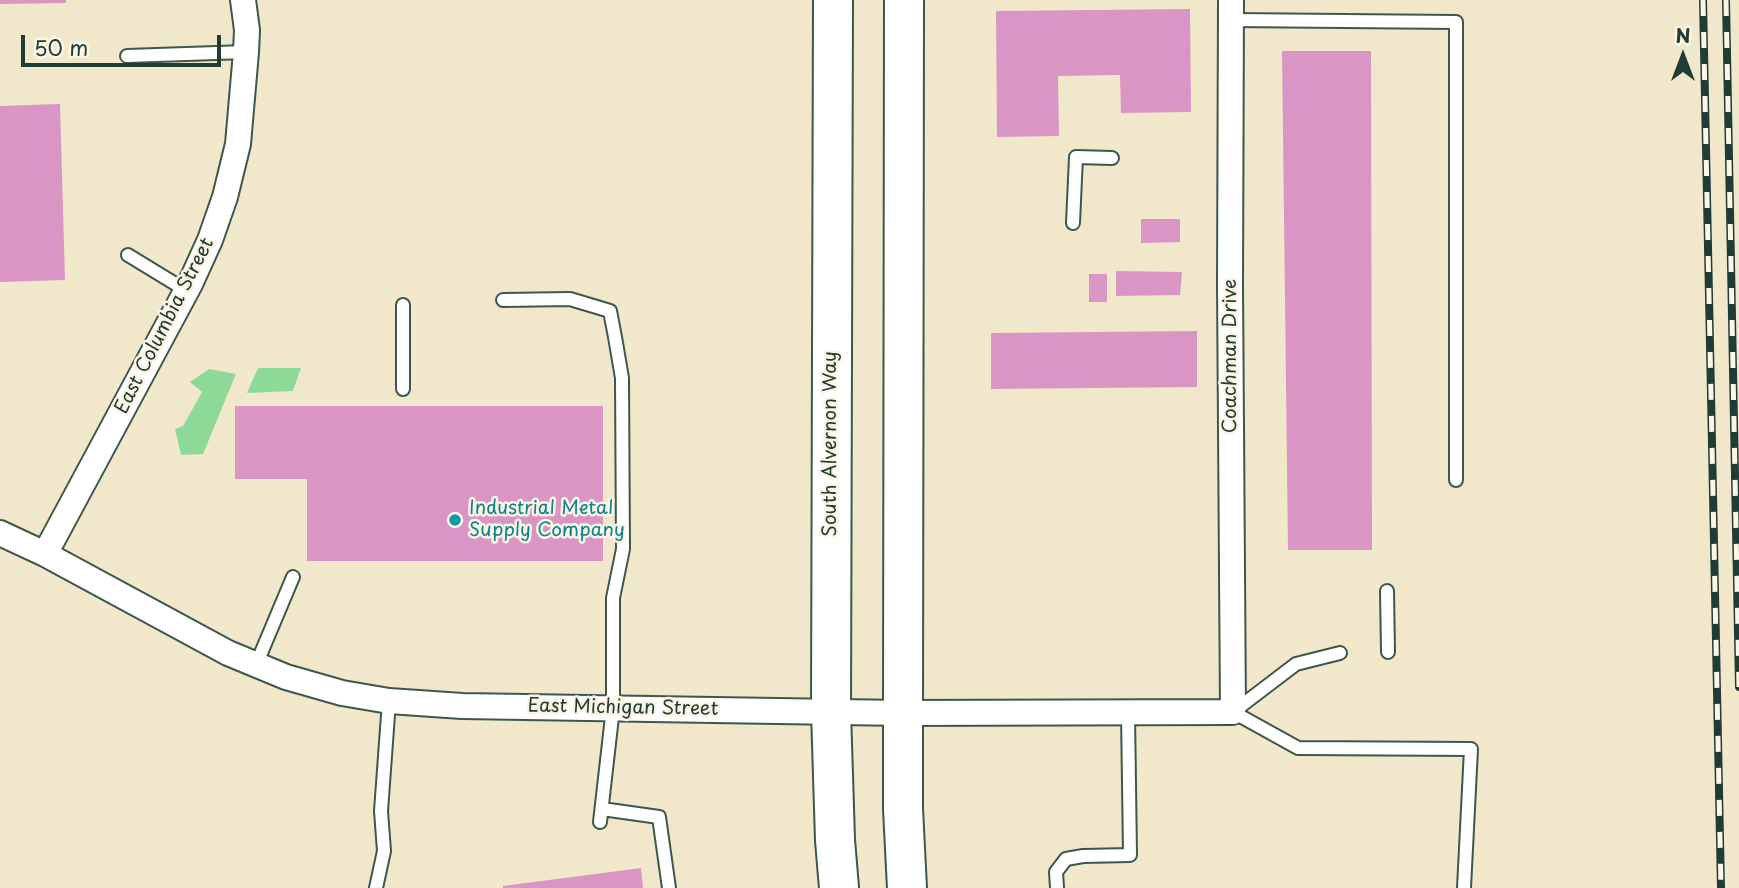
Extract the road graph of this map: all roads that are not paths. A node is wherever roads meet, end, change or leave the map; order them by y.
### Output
1 (243, 0) edge
2 (833, 0) edge
3 (904, 0) edge
4 (1231, 10) edge
5 (246, 52) junction
6 (127, 55) dead end
7 (1112, 158) dead end
8 (1073, 223) dead end
9 (128, 255) dead end
10 (187, 291) junction
11 (503, 300) dead end
12 (403, 305) dead end
13 (403, 389) dead end
14 (1455, 480) dead end
15 (0, 533) edge
16 (45, 554) junction
17 (293, 577) dead end
18 (1387, 591) dead end
19 (1388, 652) dead end
20 (1340, 653) dead end
21 (256, 665) junction
22 (389, 701) junction
23 (613, 708) junction
24 (831, 711) junction
25 (1233, 712) junction
26 (903, 713) junction
27 (1128, 713) junction
28 (376, 888) edge
29 (668, 888) edge
30 (839, 888) edge
31 (907, 888) edge
32 (1057, 888) edge
33 (1464, 888) edge

1 - 5 street, East Columbia Street
2 - 24 main road, South Alvernon Way
3 - 26 main road
4 - 14 lane
4 - 25 street, Coachman Drive
5 - 6 lane
5 - 10 street, East Columbia Street
7 - 8 lane
9 - 10 lane
10 - 16 street, East Columbia Street
11 - 23 lane
12 - 13 lane
15 - 16 street, East Michigan Street
16 - 21 street, East Michigan Street
17 - 21 lane
18 - 19 lane
20 - 25 lane
21 - 22 street, East Michigan Street
22 - 23 street, East Michigan Street
22 - 28 lane
23 - 24 street, East Michigan Street
23 - 29 lane
24 - 26 street, East Michigan Street
24 - 30 main road, South Alvernon Way
25 - 27 street, East Michigan Street
25 - 33 lane
26 - 27 street, East Michigan Street
26 - 31 main road
27 - 32 lane

